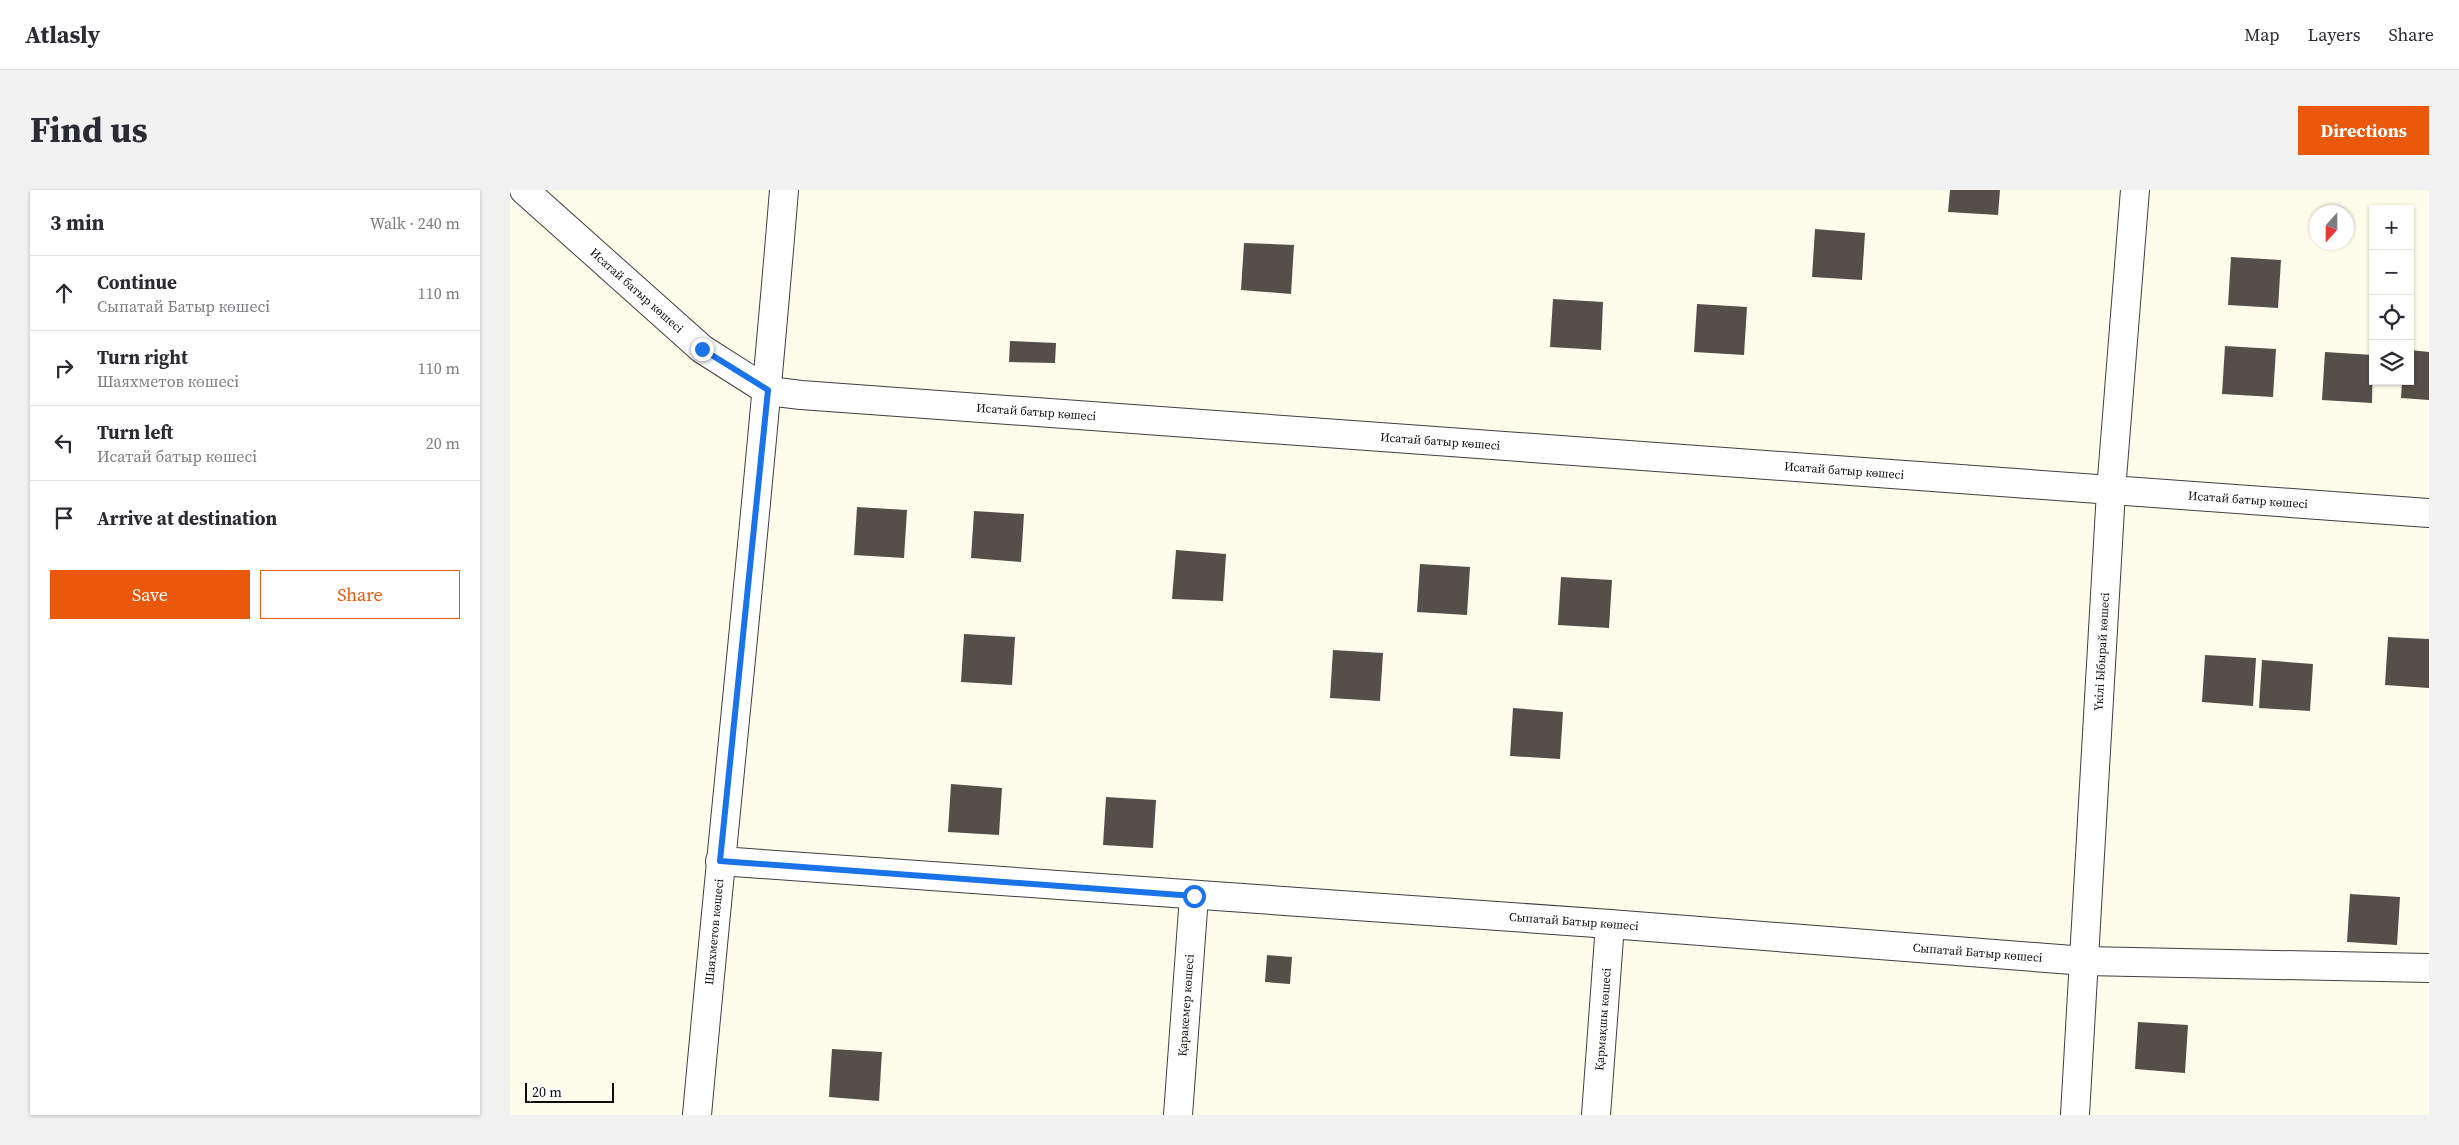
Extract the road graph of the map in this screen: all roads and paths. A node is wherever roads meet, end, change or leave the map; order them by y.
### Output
1 (524, 190) edge
2 (784, 190) edge
3 (2135, 190) edge
4 (768, 390) junction
5 (2110, 491) junction
6 (2429, 513) edge
7 (720, 861) junction
8 (1194, 896) junction
9 (1610, 924) junction
10 (2085, 961) junction
11 (2429, 968) edge
12 (697, 1115) edge
13 (1178, 1115) edge
14 (1596, 1115) edge
15 (2075, 1115) edge

1 - 4 street, Исатай батыр көшесі
2 - 4 street, Шаяхметов көшесі
3 - 5 street, Үкілі Ыбырай көшесі
4 - 5 street, Исатай батыр көшесі
4 - 7 street, Шаяхметов көшесі
5 - 6 street, Исатай батыр көшесі
5 - 10 street, Үкілі Ыбырай көшесі
7 - 8 street, Сыпатай Батыр көшесі
7 - 12 street, Шаяхметов көшесі
8 - 9 street, Сыпатай Батыр көшесі
8 - 13 street, Қаракемер көшесі
9 - 10 street, Сыпатай Батыр көшесі
9 - 14 street, Қармақшы көшесі
10 - 11 street, Сыпатай Батыр көшесі
10 - 15 street, Үкілі Ыбырай көшесі

